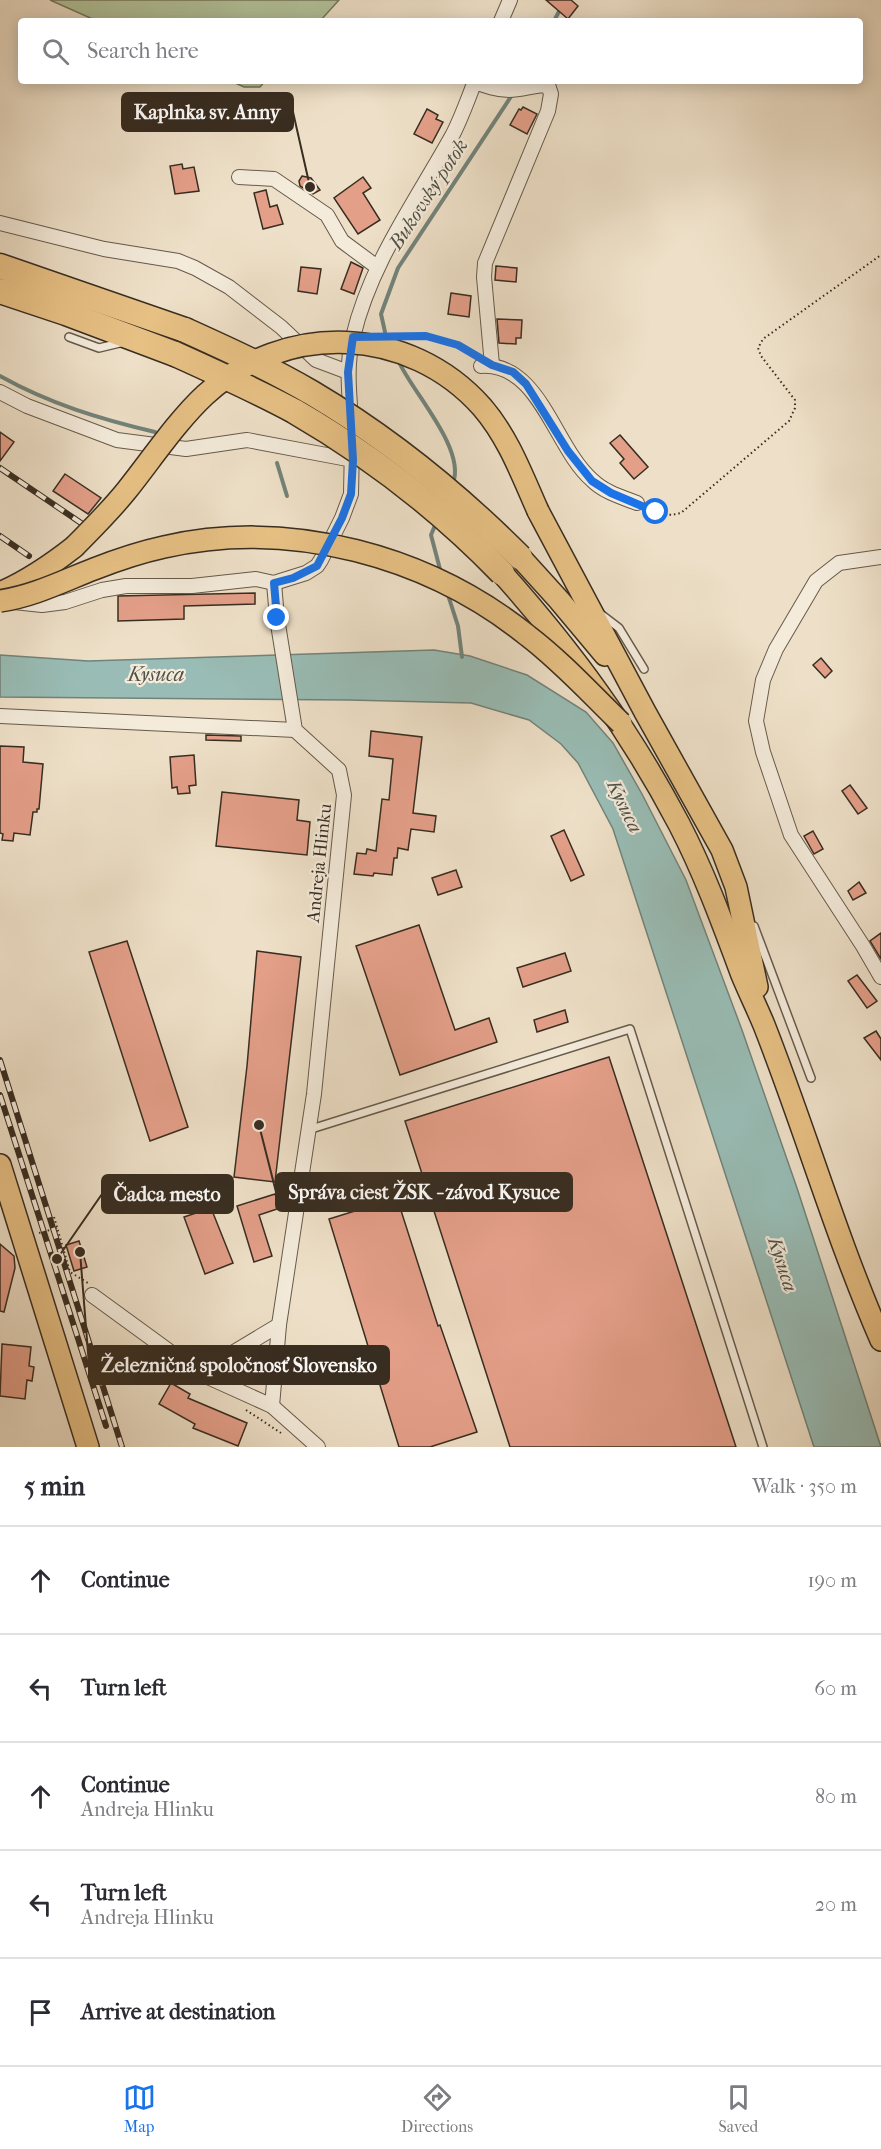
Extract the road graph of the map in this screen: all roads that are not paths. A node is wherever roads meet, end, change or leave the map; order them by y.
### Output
1 (510, 0) edge
2 (502, 18) edge
3 (474, 84) edge
4 (482, 84) edge
5 (239, 177) dead end
6 (0, 224) edge
7 (0, 266) edge
8 (377, 267) junction
9 (0, 291) edge
10 (69, 337) dead end
11 (138, 339) junction
12 (348, 372) junction
13 (0, 392) edge
14 (353, 460) junction
15 (637, 503) road end
16 (881, 557) edge
17 (511, 565) junction
18 (274, 583) junction
19 (0, 593) edge
20 (0, 600) edge
21 (590, 607) junction
22 (644, 669) dead end
23 (645, 712) junction
24 (0, 716) edge
25 (621, 723) junction
26 (294, 724) junction
27 (722, 850) junction
28 (881, 977) edge
29 (764, 1025) junction
30 (811, 1078) dead end
31 (308, 1130) junction
32 (0, 1165) edge
33 (94, 1291) road end
34 (279, 1325) junction
35 (881, 1340) edge
36 (200, 1373) junction
37 (272, 1406) junction
38 (88, 1447) edge
39 (318, 1447) edge
40 (763, 1447) edge

1 - 2 street
3 - 8 street
4 - 15 street
5 - 8 street
6 - 12 street
7 - 17 highway, bridge
8 - 12 street
9 - 11 highway
10 - 11 lane
11 - 17 highway, bridge
12 - 14 street
13 - 14 street
14 - 18 street
16 - 28 street
17 - 23 main road
17 - 25 main road, bridge
18 - 20 street
18 - 26 street
19 - 21 main road, bridge
20 - 25 main road, bridge
21 - 22 lane
21 - 23 main road
23 - 27 main road
24 - 26 street
25 - 29 main road
26 - 31 street, Andreja Hlinku
27 - 29 main road
27 - 30 lane
29 - 35 main road
31 - 34 street, Andreja Hlinku
31 - 40 lane
32 - 38 main road
33 - 36 street
34 - 36 street
34 - 37 street, Andreja Hlinku
36 - 37 street
37 - 39 street

